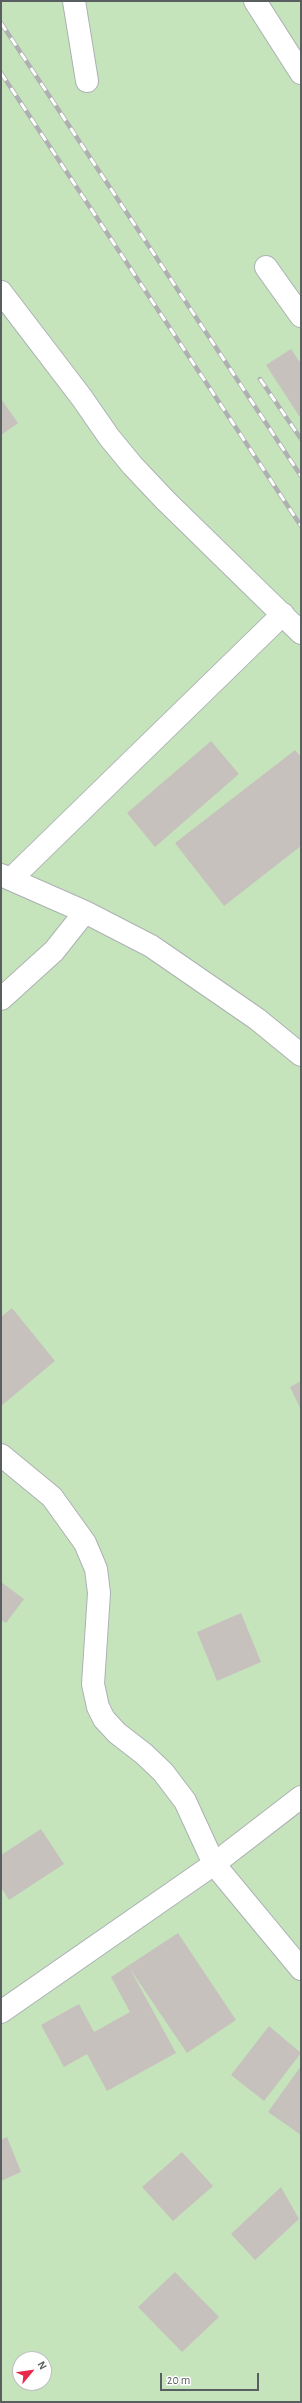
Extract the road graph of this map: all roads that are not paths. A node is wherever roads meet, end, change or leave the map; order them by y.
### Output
1 (74, 1) edge
2 (255, 1) edge
3 (301, 73) edge
4 (87, 81) dead end
5 (266, 268) dead end
6 (1, 292) edge
7 (301, 316) edge
8 (283, 614) junction
9 (301, 633) edge
10 (6, 877) edge
11 (85, 912) junction
12 (1, 999) edge
13 (301, 1055) edge
14 (1, 1455) edge
15 (301, 1797) edge
16 (214, 1864) junction
17 (301, 1969) edge
18 (1, 2012) edge

1 - 4 street
2 - 3 street
5 - 7 street
6 - 8 street
8 - 9 street
8 - 10 street
10 - 11 street
11 - 12 street
11 - 13 street
14 - 16 street
15 - 16 street
16 - 17 street
16 - 18 street

